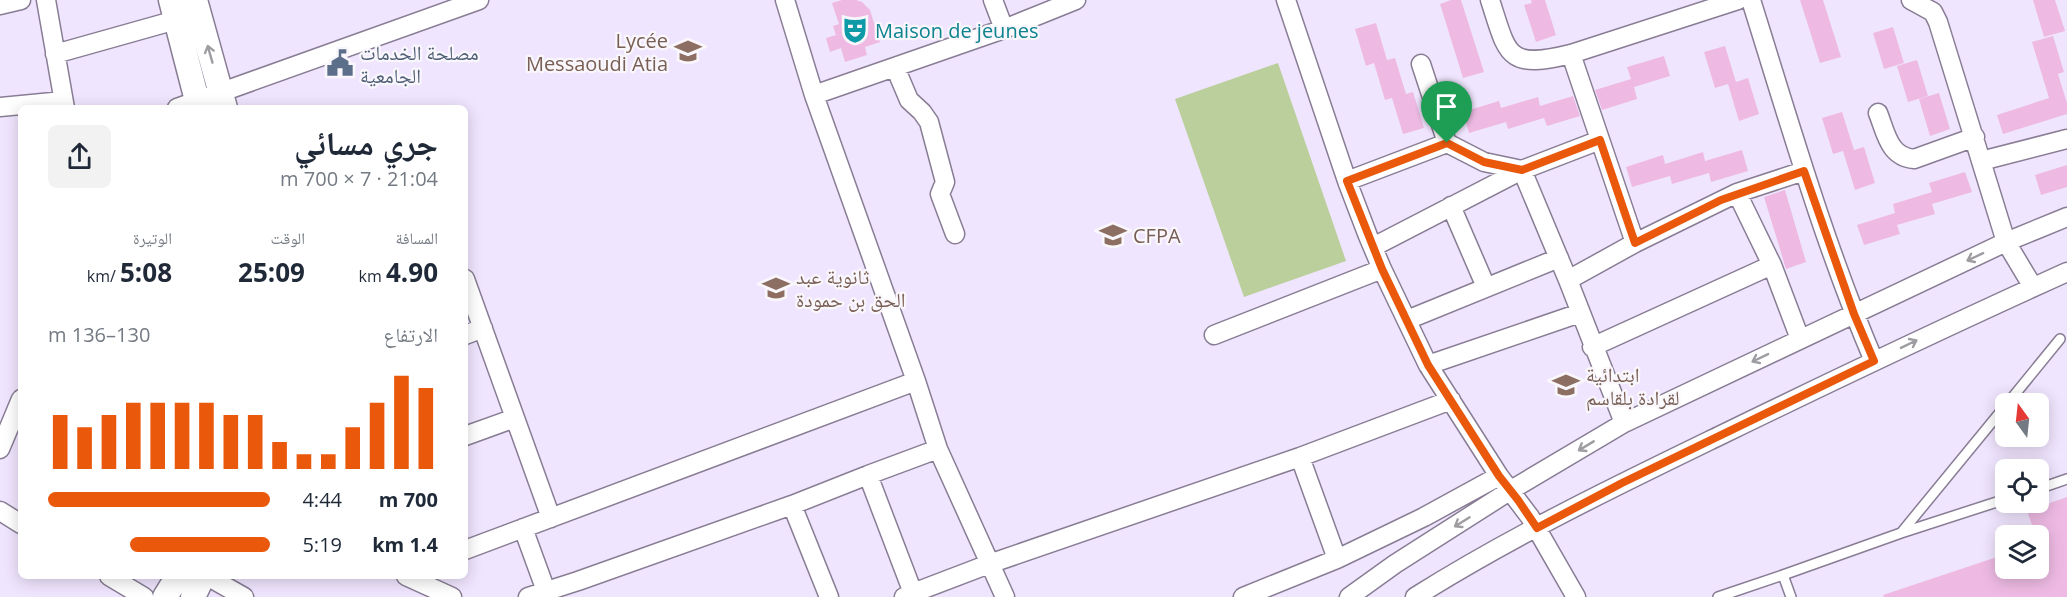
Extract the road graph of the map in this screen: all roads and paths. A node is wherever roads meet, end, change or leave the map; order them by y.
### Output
1 (21, 0) edge
2 (46, 0) edge
3 (195, 0) edge
4 (479, 0) edge
5 (785, 0) edge
6 (993, 0) edge
7 (1076, 0) edge
8 (1286, 0) edge
9 (1490, 0) edge
10 (1737, 0) edge
11 (1751, 0) edge
12 (1911, 0) edge
13 (0, 5) edge
14 (174, 10) edge
15 (1004, 29) junction
16 (55, 54) junction
17 (1570, 54) junction
18 (1422, 64) dead end
19 (896, 67) junction
20 (814, 95) junction
21 (223, 100) edge
22 (64, 105) edge
23 (191, 105) edge
24 (196, 105) edge
25 (18, 106) edge
26 (0, 107) edge
27 (1878, 113) dead end
28 (1975, 137) junction
29 (2067, 139) edge
30 (1600, 140) junction
31 (1447, 143) junction
32 (1981, 161) junction
33 (1522, 170) junction
34 (1804, 171) junction
35 (1347, 181) junction
36 (1737, 193) junction
37 (1451, 206) junction
38 (2067, 217) edge
39 (955, 234) dead end
40 (2006, 242) junction
41 (1635, 243) junction
42 (1373, 247) junction
43 (1559, 258) junction
44 (1772, 265) junction
45 (1382, 269) junction
46 (2067, 272) edge
47 (1568, 280) junction
48 (1486, 286) junction
49 (468, 287) edge
50 (2033, 287) junction
51 (1580, 313) junction
52 (1854, 314) junction
53 (1407, 320) junction
54 (483, 328) junction
55 (468, 334) edge
56 (1214, 335) dead end
57 (1800, 339) junction
58 (2060, 339) dead end
59 (1592, 347) junction
60 (1874, 361) junction
61 (1428, 365) junction
62 (916, 381) junction
63 (2015, 393) edge
64 (1451, 400) junction
65 (18, 406) edge
66 (1995, 417) edge
67 (515, 418) junction
68 (1624, 423) junction
69 (468, 435) edge
70 (0, 449) edge
71 (938, 449) junction
72 (1300, 457) junction
73 (868, 475) junction
74 (1499, 476) junction
75 (2067, 479) edge
76 (2049, 485) edge
77 (1515, 495) junction
78 (1995, 503) edge
79 (792, 505) junction
80 (0, 511) edge
81 (551, 518) junction
82 (18, 522) edge
83 (1534, 522) junction
84 (523, 528) junction
85 (1900, 533) junction
86 (468, 549) edge
87 (1337, 559) junction
88 (990, 564) junction
89 (1783, 575) junction
90 (114, 579) edge
91 (176, 579) edge
92 (203, 579) edge
93 (211, 579) edge
94 (413, 579) edge
95 (581, 589) edge
96 (546, 591) junction
97 (910, 596) edge
98 (144, 597) edge
99 (165, 597) edge
100 (193, 597) edge
101 (244, 597) edge
102 (452, 597) edge
103 (528, 597) edge
104 (829, 597) edge
105 (1005, 597) edge
106 (1243, 597) edge
107 (1349, 597) edge
108 (1414, 597) edge
109 (1576, 597) edge
110 (1718, 597) edge
111 (1791, 597) edge

1 - 13 street
2 - 16 street
21 -> 3 main road
4 - 21 street
5 - 20 street
6 - 15 street
7 - 15 street
8 - 35 street
9 - 17 street
10 - 17 street
11 - 34 street
12 - 28 street
14 - 16 street
14 - 23 main road
15 - 19 street
16 - 22 street
17 - 30 street
18 - 31 street
19 - 20 street
19 - 39 street
20 - 62 street
21 - 24 street
25 - 26 street
27 - 28 street
28 - 32 street
29 - 32 street
30 - 33 street
30 - 41 street
31 - 33 street
31 - 35 street
32 - 40 street
33 - 37 street
33 - 43 street
34 - 36 street
34 - 52 street
35 - 42 street
36 - 41 street
36 - 44 street
37 - 42 street
37 - 48 street
38 - 40 street
40 - 50 street
40 -> 52 street
41 - 47 street
42 - 45 street
43 - 47 street
43 - 48 street
44 - 57 street
44 - 59 street
45 - 53 street
45 - 56 street
46 - 50 street
47 - 51 street
48 - 53 street
49 - 54 street
60 -> 50 street
51 - 59 street
51 - 61 street
52 - 57 street
52 - 60 street
53 - 61 street
54 - 55 street
54 - 67 street
57 -> 68 street
58 - 63 lane
59 - 68 street
60 - 83 street
61 - 64 street
62 - 71 street
62 - 81 street
64 - 72 street
64 - 74 street
65 - 70 street
66 - 85 lane
67 - 69 street
67 - 81 street
68 -> 77 street
71 - 73 street
71 - 88 street
72 - 87 street
72 - 88 street
73 - 79 street
73 - 97 street
74 - 77 street
74 - 87 street
75 - 76 lane
77 - 83 street
77 -> 107 street
78 - 85 lane
79 - 95 street
79 - 104 street
80 - 82 street
81 - 84 street
83 - 108 street
83 - 109 street
84 - 86 street
84 - 96 street
85 - 89 lane
87 - 106 street
88 - 97 street
88 - 105 street
89 - 110 lane
89 - 111 lane
90 - 98 street
91 - 99 main road
92 - 100 main road
93 - 101 street
94 - 102 street
95 - 96 street
96 - 103 street

